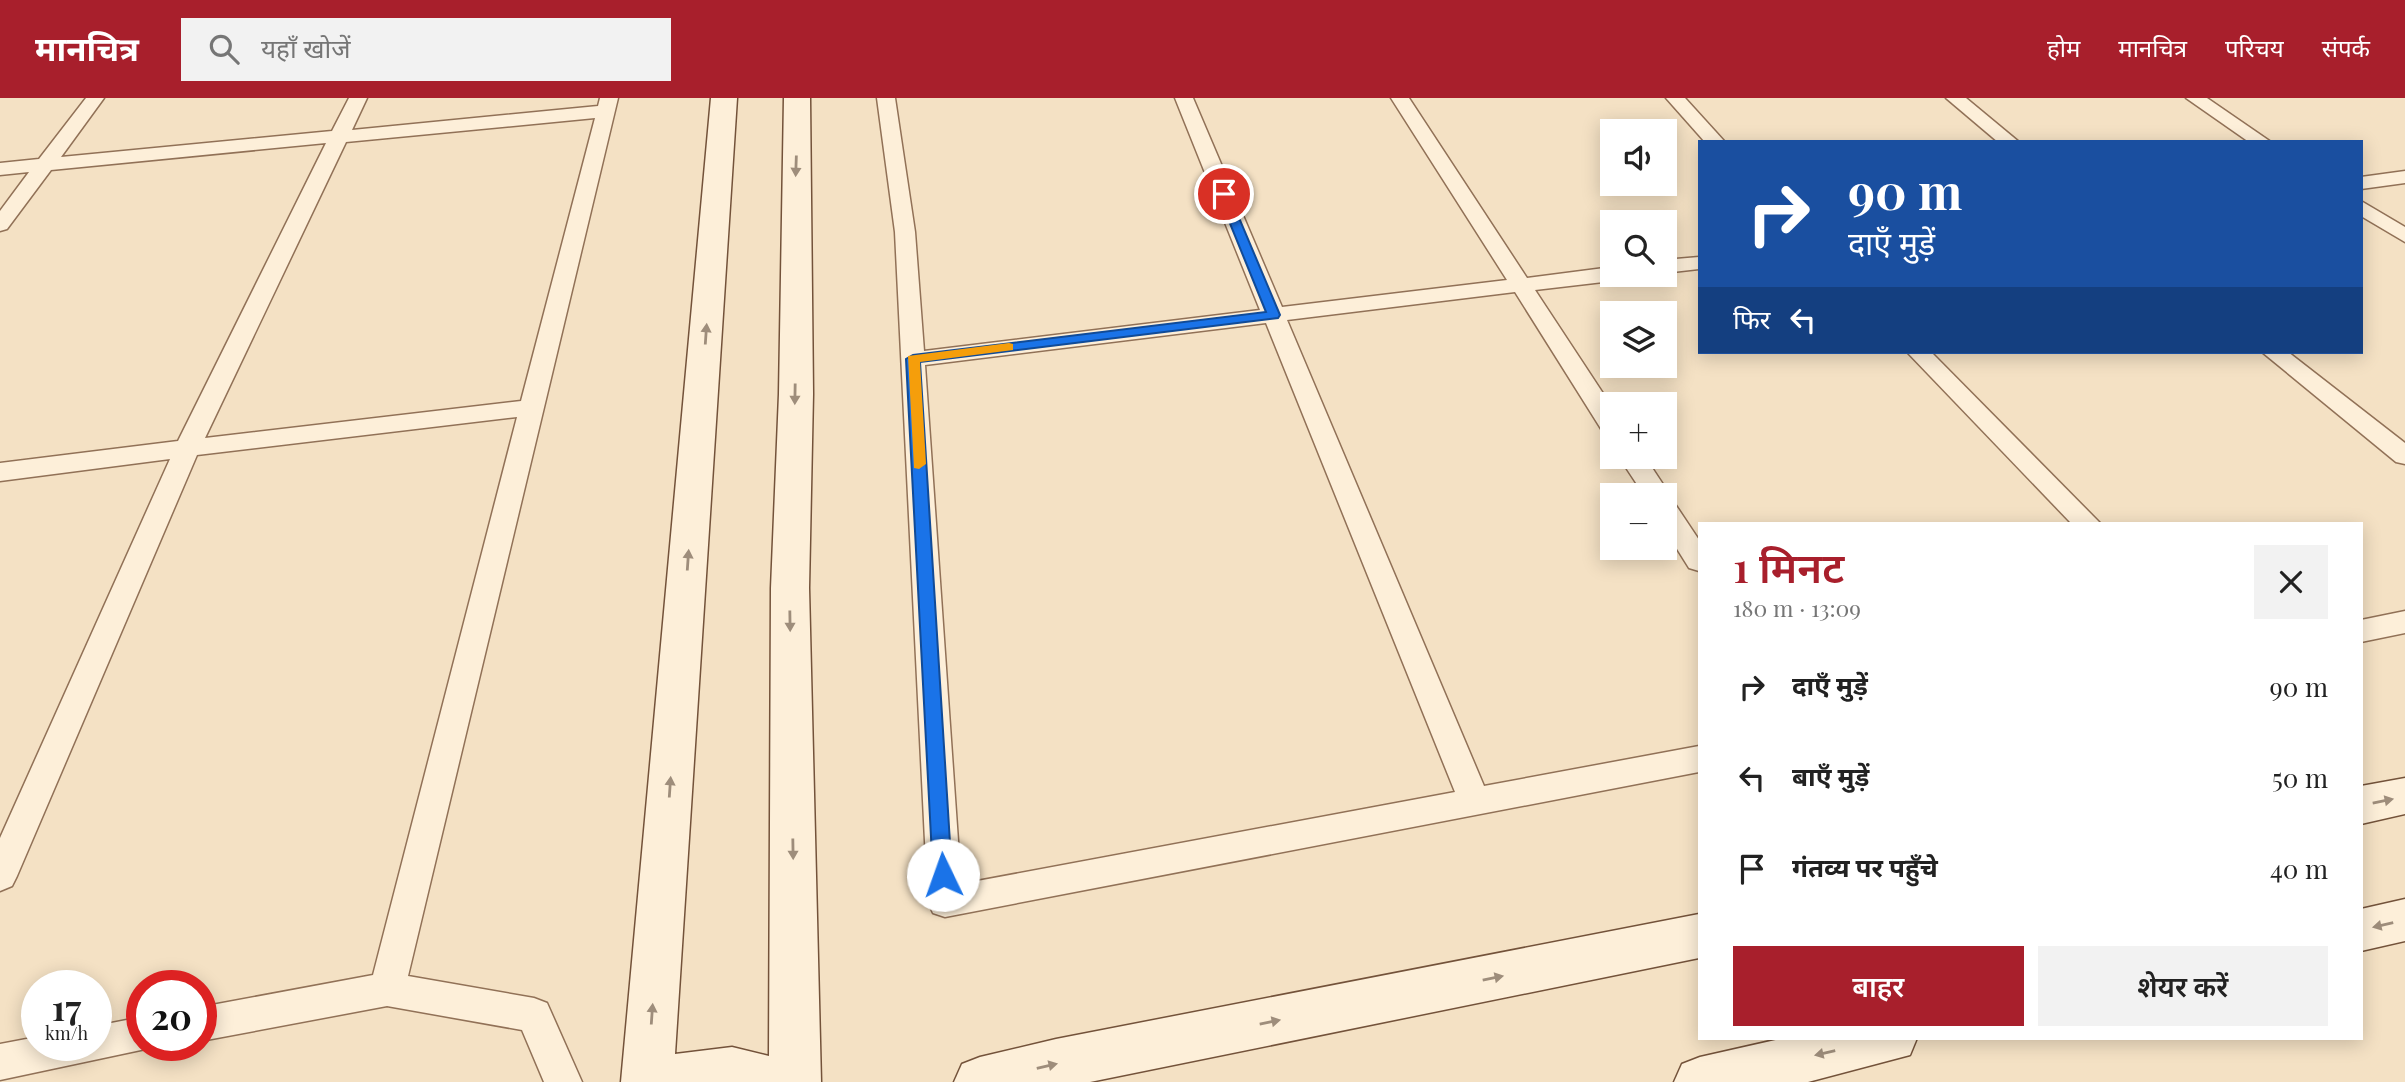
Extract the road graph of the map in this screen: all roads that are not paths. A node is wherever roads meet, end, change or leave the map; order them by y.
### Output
1 (95, 98) edge
2 (358, 98) edge
3 (724, 98) edge
4 (797, 98) edge
5 (886, 98) edge
6 (1184, 98) edge
7 (1400, 98) edge
8 (1675, 98) edge
9 (1955, 98) edge
10 (2195, 98) edge
11 (607, 105) edge
12 (339, 137) junction
13 (1714, 140) edge
14 (2008, 140) edge
15 (2259, 140) edge
16 (46, 165) junction
17 (0, 169) edge
18 (2405, 177) edge
19 (2363, 183) edge
20 (2363, 208) edge
21 (0, 225) edge
22 (2405, 236) edge
23 (1698, 263) edge
24 (1677, 266) edge
25 (1600, 275) edge
26 (1521, 285) junction
27 (1274, 315) junction
28 (1920, 354) edge
29 (2277, 354) edge
30 (913, 359) junction
31 (1600, 407) edge
32 (531, 408) junction
33 (187, 448) junction
34 (2405, 456) edge
35 (0, 472) edge
36 (2086, 522) edge
37 (1677, 527) edge
38 (1698, 559) edge
39 (2405, 622) edge
40 (2363, 631) edge
41 (1698, 759) edge
42 (2405, 796) edge
43 (1475, 802) junction
44 (2363, 805) edge
45 (0, 876) edge
46 (2405, 920) edge
47 (2363, 930) edge
48 (1698, 936) edge
49 (387, 989) junction
50 (217, 1021) edge
51 (1883, 1040) edge
52 (21, 1058) edge
53 (0, 1062) edge
54 (564, 1082) edge
55 (647, 1082) edge
56 (666, 1082) edge
57 (771, 1082) edge
58 (795, 1082) edge
59 (980, 1082) edge
60 (1700, 1082) edge

1 - 16 lane
2 - 12 lane
55 -> 3 street
4 -> 58 street
5 - 30 lane
6 - 27 lane
7 - 26 lane
8 - 13 lane
9 - 14 lane
10 - 15 lane
11 - 12 lane
11 - 32 lane
12 - 16 lane
12 - 33 lane
16 - 17 lane
16 - 21 lane
18 - 19 lane
20 - 22 lane
23 - 24 lane
25 - 26 lane
26 - 27 lane
26 - 31 lane
27 - 30 lane
27 - 43 lane
28 - 36 lane
29 - 34 lane
30 - 43 lane
32 - 33 lane
32 - 49 lane
33 - 35 lane
33 - 45 lane
37 - 38 lane
39 - 40 lane
41 - 43 lane
44 -> 42 street
46 -> 47 street
59 -> 48 street
49 - 50 lane
49 - 54 lane
51 -> 60 street
52 - 53 lane
56 - 57 street

